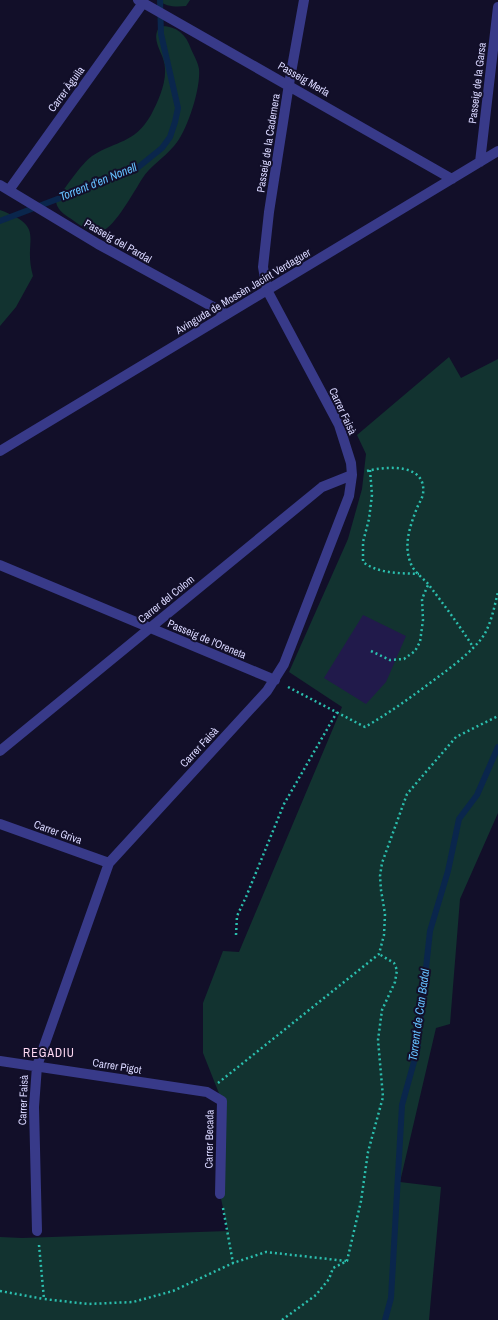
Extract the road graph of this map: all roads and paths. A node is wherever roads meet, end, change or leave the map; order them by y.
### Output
1 (304, 0) edge
2 (140, 1) edge
3 (498, 7) edge
4 (289, 84) junction
5 (498, 151) edge
6 (480, 162) junction
7 (452, 179) junction
8 (5, 188) edge
9 (267, 290) junction
10 (226, 314) junction
11 (0, 451) edge
12 (370, 470) junction
13 (352, 474) junction
14 (0, 565) edge
15 (419, 574) junction
16 (429, 585) junction
17 (498, 592) edge
18 (150, 628) junction
19 (473, 647) junction
20 (371, 651) dead end
21 (275, 680) junction
22 (337, 712) junction
23 (498, 716) edge
24 (0, 751) edge
25 (0, 824) edge
26 (109, 863) junction
27 (236, 934) dead end
28 (379, 954) junction
29 (0, 1061) edge
30 (37, 1066) junction
31 (207, 1092) junction
32 (220, 1194) joint
33 (37, 1231) joint
34 (347, 1261) junction
35 (233, 1262) junction
36 (0, 1291) edge
37 (44, 1299) junction
38 (282, 1320) edge

1 - 4 street, Passeig de la Cadernera
2 - 4 street, Passeig Merla
2 - 8 street, Carrer Àguila
3 - 6 street, Passeig de la Garsa
4 - 7 street, Passeig Merla
4 - 9 street, Passeig de la Cadernera
5 - 6 street, Avinguda de Mossèn Jacint Verdaguer
6 - 7 street, Avinguda de Mossèn Jacint Verdaguer
7 - 9 street, Avinguda de Mossèn Jacint Verdaguer
8 - 10 street, Passeig del Pardal
9 - 10 street, Avinguda de Mossèn Jacint Verdaguer
9 - 13 street, Carrer Faisà
10 - 11 street, Avinguda de Mossèn Jacint Verdaguer
12 - 13 path
12 - 15 path
12 - 15 path
13 - 18 street, Carrer del Colom
13 - 21 street, Carrer Faisà
14 - 18 street, Passeig de l'Oreneta
15 - 16 path
16 - 19 path
16 - 20 path
17 - 19 path
18 - 21 street, Passeig de l'Oreneta
18 - 24 street, Carrer del Colom
19 - 22 path
21 - 22 path
21 - 26 street, Carrer Faisà
22 - 27 path
23 - 28 path
25 - 26 street, Carrer Griva
26 - 30 street, Carrer Faisà
28 - 31 path
28 - 34 path
29 - 30 street, Carrer Pigot
30 - 31 street, Carrer Pigot
30 - 33 street, Carrer Faisà
31 - 32 street, Carrer Becada
32 - 35 path
33 - 37 path
34 - 35 path
34 - 38 path
35 - 37 path
36 - 37 path

